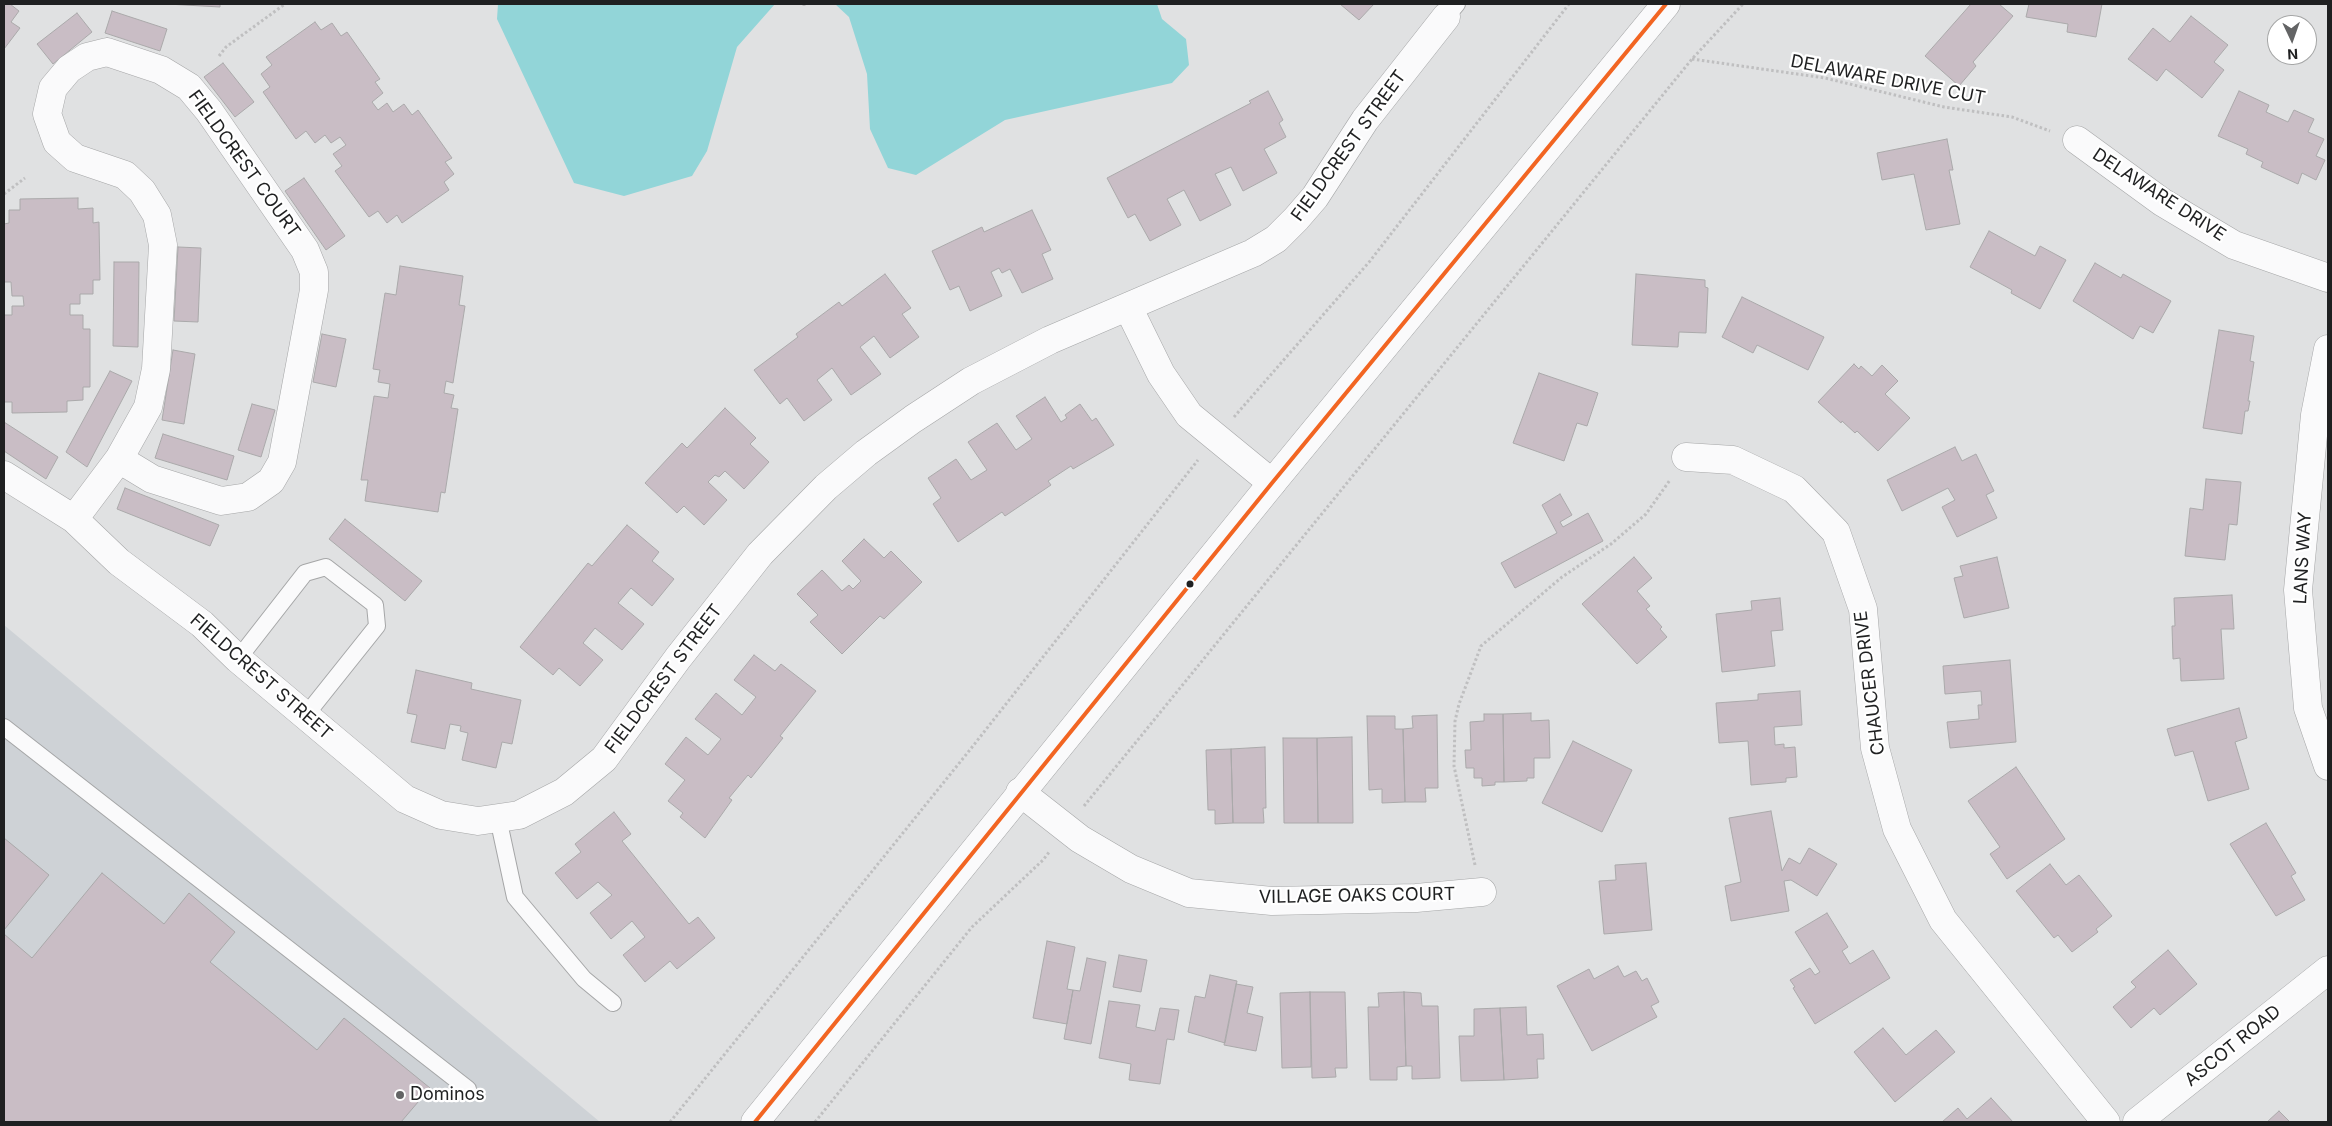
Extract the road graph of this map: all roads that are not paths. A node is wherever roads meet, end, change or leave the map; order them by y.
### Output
1 (1666, 4) edge
2 (1452, 11) edge
3 (2076, 140) road end
4 (2328, 278) edge
5 (1128, 307) junction
6 (2328, 349) edge
7 (1686, 457) road end
8 (119, 459) junction
9 (4, 474) edge
10 (1272, 483) junction
11 (74, 519) junction
12 (238, 659) junction
13 (306, 716) junction
14 (4, 727) edge
15 (2328, 766) edge
16 (1020, 792) junction
17 (498, 818) junction
18 (1482, 892) road end
19 (2328, 970) edge
20 (612, 1003) dead end
21 (468, 1088) dead end
22 (755, 1122) edge
23 (2106, 1122) edge
24 (2137, 1122) edge

1 - 10 street
2 - 5 street, FIELDCREST STREET
3 - 4 street, DELAWARE DRIVE
5 - 10 street
5 - 17 street, FIELDCREST STREET
6 - 15 street, LANS WAY
7 - 23 street, CHAUCER DRIVE
8 - 8 street, FIELDCREST COURT
8 - 11 street, FIELDCREST COURT
9 - 11 street
10 - 16 street
11 - 12 street, FIELDCREST STREET
12 - 13 street, FIELDCREST STREET
12 - 13 lane
13 - 17 street, FIELDCREST STREET
14 - 21 lane
16 - 18 street, VILLAGE OAKS COURT
16 - 22 street
17 - 20 lane
19 - 24 street, ASCOT ROAD

